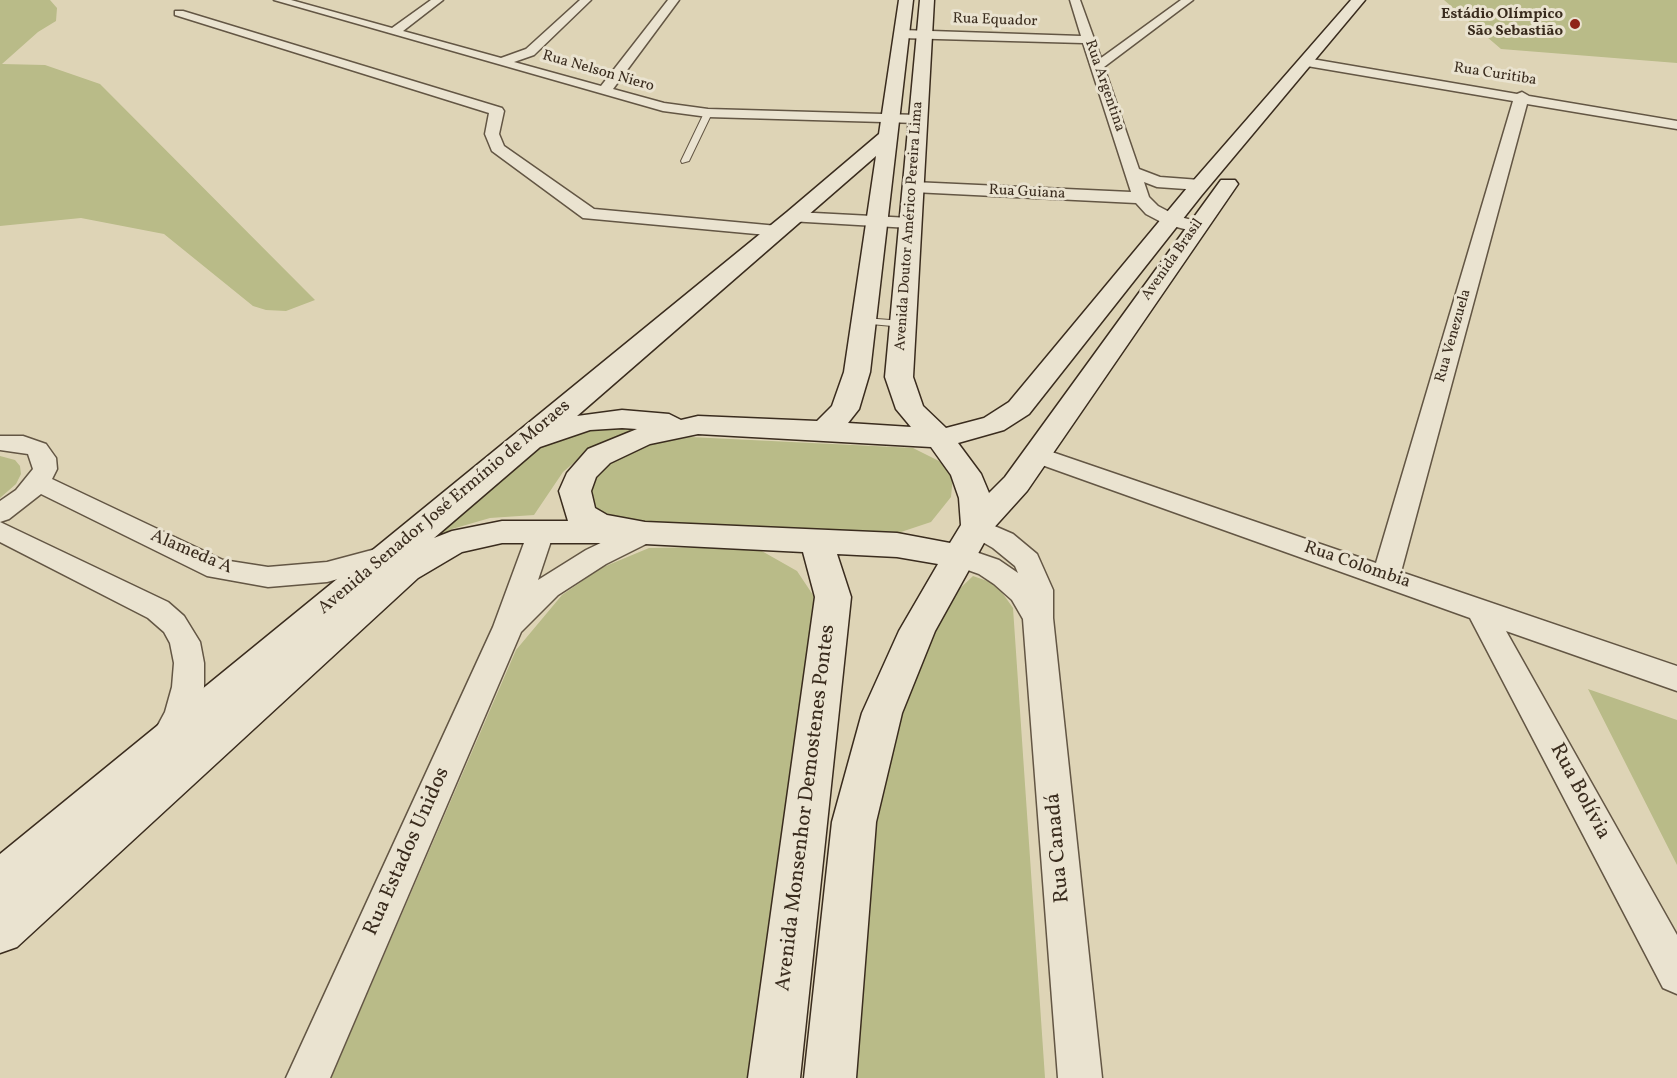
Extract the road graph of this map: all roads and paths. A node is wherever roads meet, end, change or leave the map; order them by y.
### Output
1 (279, 0) edge
2 (438, 0) edge
3 (586, 0) edge
4 (674, 0) edge
5 (906, 0) edge
6 (927, 0) edge
7 (1075, 0) edge
8 (1188, 0) edge
9 (1358, 0) edge
10 (1380, 0) edge
11 (179, 14) dead end
12 (394, 32) junction
13 (901, 34) junction
14 (924, 35) junction
15 (1090, 35) junction
16 (1117, 35) dead end
17 (1138, 37) junction
18 (501, 62) junction
19 (1317, 63) junction
20 (1099, 65) junction
21 (604, 91) junction
22 (1522, 96) junction
23 (708, 112) junction
24 (918, 119) junction
25 (1677, 125) edge
26 (890, 126) junction
27 (685, 161) dead end
28 (1133, 172) junction
29 (1200, 184) junction
30 (913, 187) junction
31 (1142, 198) junction
32 (1171, 220) junction
33 (878, 221) junction
34 (910, 223) junction
35 (786, 224) junction
36 (1196, 227) junction
37 (871, 270) junction
38 (907, 272) junction
39 (1096, 313) junction
40 (864, 321) junction
41 (903, 324) junction
42 (1128, 324) junction
43 (698, 425) junction
44 (826, 429) junction
45 (940, 439) junction
46 (2, 442) edge
47 (517, 447) junction
48 (1037, 455) junction
49 (582, 472) junction
50 (39, 482) junction
51 (0, 513) edge
52 (0, 531) edge
53 (541, 532) junction
54 (645, 533) junction
55 (972, 536) junction
56 (816, 541) junction
57 (388, 555) junction
58 (1386, 576) junction
59 (1480, 610) junction
60 (507, 627) junction
61 (1677, 679) edge
62 (165, 743) junction
63 (0, 882) edge
64 (0, 930) edge
65 (1677, 974) edge
66 (308, 1078) edge
67 (774, 1078) edge
68 (830, 1078) edge
69 (1080, 1078) edge

1 - 12 street, Rua Nelson Niero
2 - 12 street
3 - 18 street
4 - 21 street
5 - 13 main road, Avenida Doutor Américo Pereira Lima
6 - 14 main road, Avenida Doutor Américo Pereira Lima
7 - 15 street, Rua Argentina
8 - 17 street
9 - 19 main road, Avenida Brasil
10 - 19 main road, Avenida Brasil
11 - 35 street
12 - 18 street, Rua Nelson Niero
13 - 14 street, Rua Equador
13 - 26 main road, Avenida Doutor Américo Pereira Lima
14 - 15 street, Rua Equador
14 - 24 main road, Avenida Doutor Américo Pereira Lima
15 - 20 street, Rua Argentina
16 - 17 street
17 - 20 street
18 - 21 street, Rua Nelson Niero
19 - 22 street, Rua Curitiba
19 - 29 main road, Avenida Brasil
19 - 36 main road, Avenida Brasil
20 - 28 street, Rua Argentina
21 - 23 street, Rua Nelson Niero
22 - 25 street, Rua Curitiba
22 - 58 street, Rua Venezuela
23 - 26 street, Rua Nelson Niero
23 - 27 lane
24 - 26 street, Rua Nelson Niero
24 - 30 main road, Avenida Doutor Américo Pereira Lima
26 - 33 main road, Avenida Doutor Américo Pereira Lima
26 - 35 main road, Avenida Senador José Ermínio de Moraes
28 - 29 street
28 - 31 street, Rua Argentina
29 - 32 main road, Avenida Brasil
30 - 31 street, Rua Guiana
30 - 34 main road, Avenida Doutor Américo Pereira Lima
31 - 32 street
32 - 36 street
32 - 39 main road, Avenida Brasil
33 - 34 street
33 - 35 street
33 - 37 main road, Avenida Doutor Américo Pereira Lima
34 - 38 main road, Avenida Doutor Américo Pereira Lima
35 - 47 main road, Avenida Senador José Ermínio de Moraes
36 - 42 main road, Avenida Brasil
37 - 38 main road
37 - 40 main road, Avenida Doutor Américo Pereira Lima
38 - 41 main road, Avenida Doutor Américo Pereira Lima
39 - 42 main road
39 - 45 main road, Avenida Brasil
40 - 41 lane
40 - 44 main road, Avenida Doutor Américo Pereira Lima
41 - 45 main road, Avenida Doutor Américo Pereira Lima
42 - 48 main road, Avenida Brasil
43 - 44 main road
43 - 47 main road
43 - 49 main road
44 - 45 main road
45 - 55 main road, Avenida Doutor Américo Pereira Lima
46 - 50 street
47 - 57 main road, Avenida Senador José Ermínio de Moraes
48 - 55 main road, Avenida Brasil
48 - 58 street, Rua Colombia
49 - 53 main road
49 - 54 main road
50 - 51 street
50 - 57 street, Alameda A
52 - 62 street
53 - 54 main road, Avenida Senador José Ermínio de Moraes
53 - 60 street, Rua Estados Unidos
53 - 64 main road, Avenida Senador José Ermínio de Moraes
54 - 56 main road
54 - 60 street
55 - 56 main road
55 - 68 main road
55 - 69 street, Rua Canadá
56 - 67 main road, Avenida Monsenhor Demostenes Pontes
57 - 62 main road, Avenida Senador José Ermínio de Moraes
58 - 59 street, Rua Colombia
59 - 61 street, Rua Colombia
59 - 65 street, Rua Bolívia
60 - 66 street, Rua Estados Unidos
62 - 63 main road, Avenida Senador José Ermínio de Moraes

